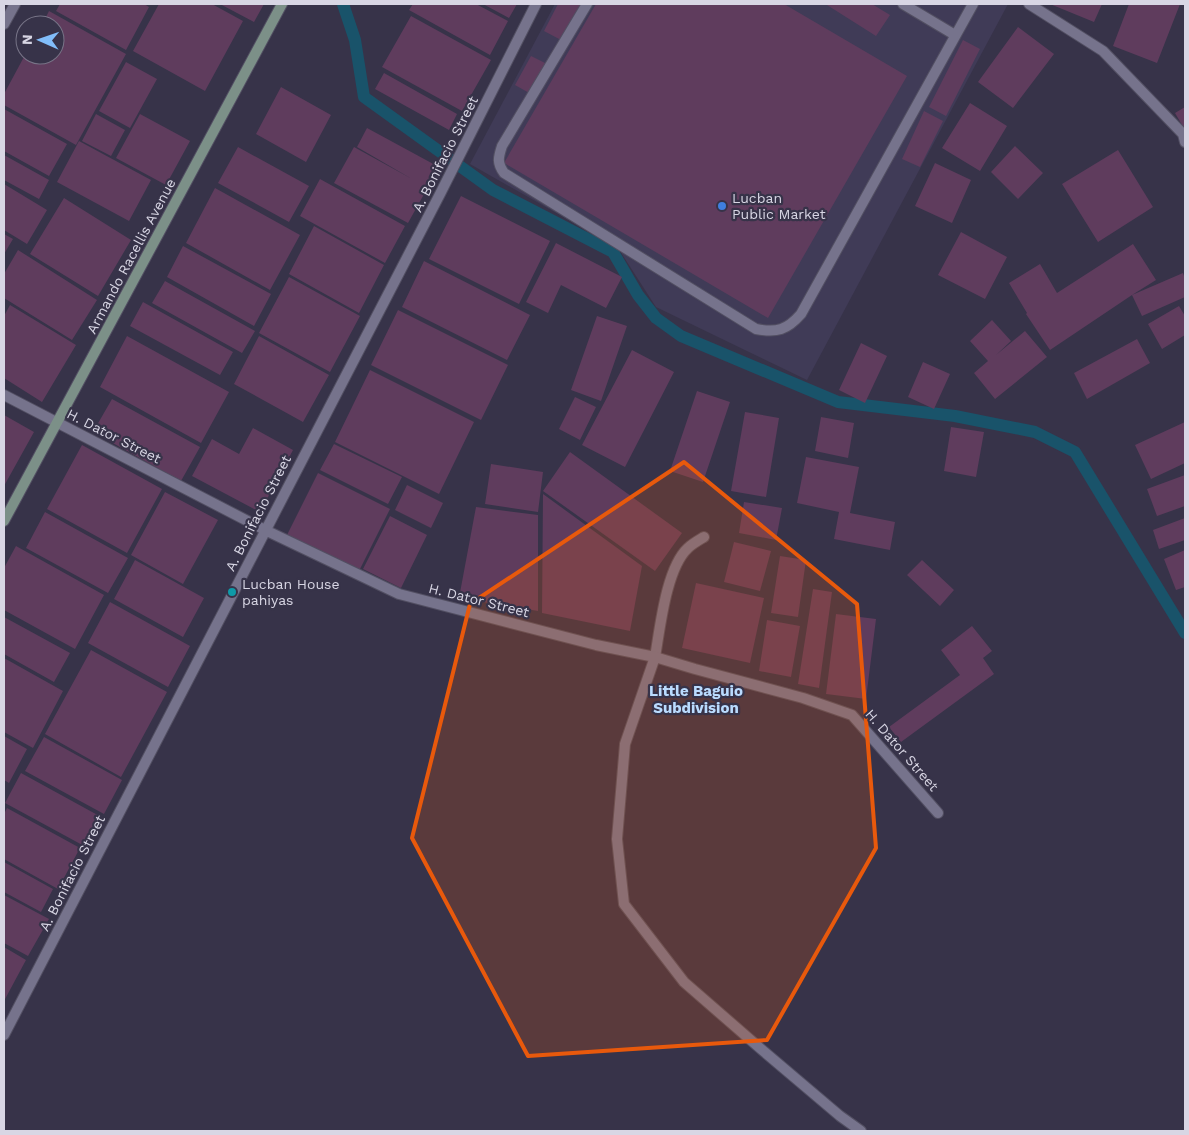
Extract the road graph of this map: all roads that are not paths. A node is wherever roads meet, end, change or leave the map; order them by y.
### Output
1 (15, 4) edge
2 (282, 4) edge
3 (536, 4) edge
4 (586, 4) edge
5 (903, 4) edge
6 (973, 4) edge
7 (1029, 4) edge
8 (4, 24) edge
9 (956, 35) junction
10 (1185, 142) edge
11 (4, 395) edge
12 (57, 422) junction
13 (4, 521) edge
14 (265, 530) junction
15 (704, 537) dead end
16 (655, 657) junction
17 (938, 813) dead end
18 (4, 1035) edge
19 (861, 1131) edge

1 - 8 street
2 - 12 main road, Armando Racellis Avenue
3 - 14 street, A. Bonifacio Street
4 - 9 street
5 - 9 street
6 - 9 street
7 - 10 street
11 - 12 street, H. Dator Street
12 - 13 main road, Armando Racellis Avenue
12 - 14 street, H. Dator Street
14 - 16 street, H. Dator Street
14 - 18 street, A. Bonifacio Street
15 - 16 street
16 - 17 street, H. Dator Street
16 - 19 street

